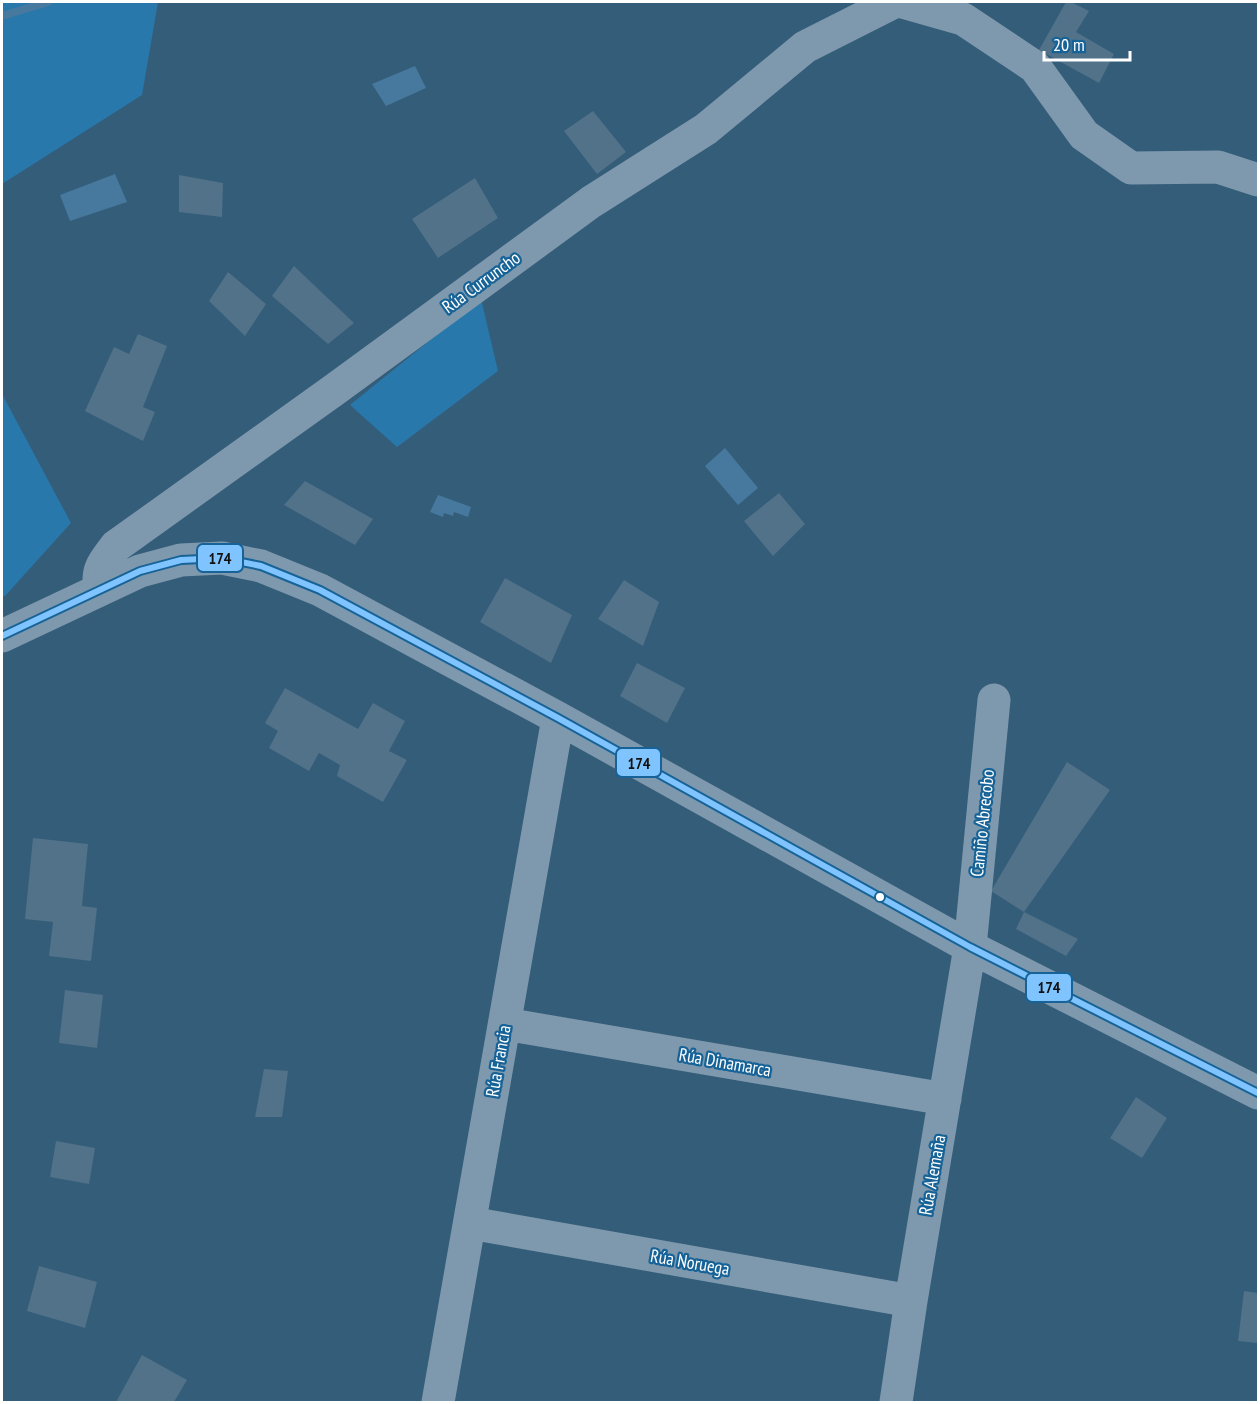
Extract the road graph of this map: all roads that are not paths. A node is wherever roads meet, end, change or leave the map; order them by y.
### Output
1 (894, 2) edge
2 (903, 2) edge
3 (1258, 180) edge
4 (100, 590) junction
5 (2, 636) edge
6 (994, 700) dead end
7 (558, 718) junction
8 (970, 947) junction
9 (505, 1024) junction
10 (1258, 1093) edge
11 (945, 1099) junction
12 (470, 1223) junction
13 (911, 1301) junction
14 (438, 1402) edge
15 (896, 1402) edge

1 - 4 street, Rúa Curruncho
2 - 3 street
4 - 5 street
4 - 7 street
6 - 8 street, Camiño Abrecobo
7 - 8 street
7 - 9 street, Rúa Francia
8 - 10 street
8 - 11 street, Rúa Alemaña
9 - 11 street, Rúa Dinamarca
9 - 12 street, Rúa Francia
11 - 13 street, Rúa Alemaña
12 - 13 street, Rúa Noruega
12 - 14 street, Rúa Francia
13 - 15 street, Rúa Alemaña

